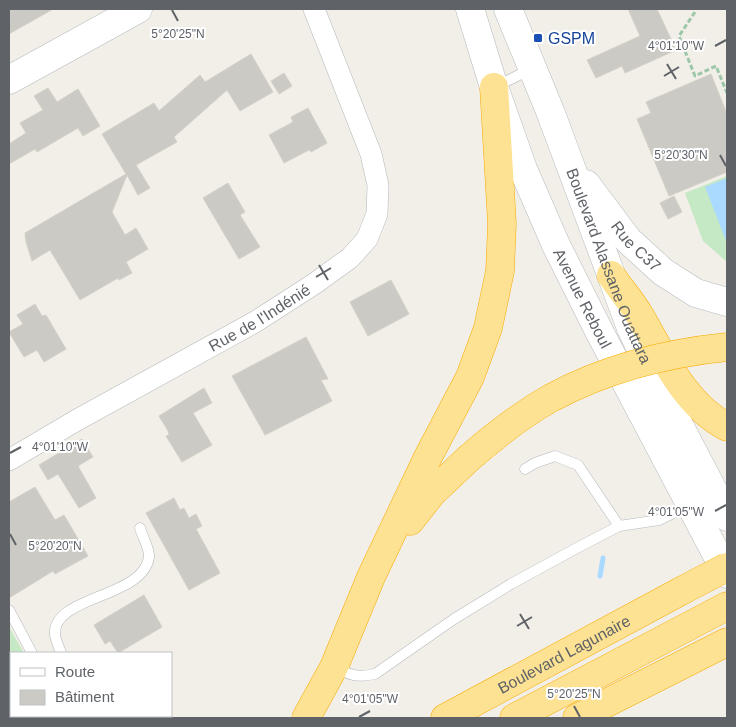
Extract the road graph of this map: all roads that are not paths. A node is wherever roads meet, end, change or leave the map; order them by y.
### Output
1 (138, 9) edge
2 (314, 9) edge
3 (470, 9) edge
4 (508, 9) edge
5 (532, 68) junction
6 (9, 80) edge
7 (494, 87) junction
8 (568, 160) junction
9 (611, 275) junction
10 (727, 302) edge
11 (727, 348) edge
12 (727, 427) edge
13 (9, 460) edge
14 (525, 469) dead end
15 (690, 505) junction
16 (727, 517) edge
17 (619, 526) junction
18 (140, 528) dead end
19 (727, 567) edge
20 (727, 574) edge
21 (371, 578) junction
22 (727, 606) edge
23 (9, 610) edge
24 (721, 645) edge
25 (31, 652) edge
26 (61, 652) edge
27 (334, 667) junction
28 (306, 718) edge
29 (445, 718) edge
30 (514, 718) edge
31 (577, 718) edge

1 - 6 main road
2 - 13 street, Rue de l'Indénié
3 - 7 main road, Avenue Reboul
4 - 5 main road, Boulevard Alassane Ouattara
5 - 7 lane
5 - 8 main road, Boulevard Alassane Ouattara
7 - 15 main road, Avenue Reboul
7 - 21 highway
8 - 9 main road, Boulevard Alassane Ouattara
8 - 10 main road, Rue C37
9 - 12 highway
9 - 16 main road, Boulevard Alassane Ouattara
11 - 21 highway, bridge
14 - 17 lane
15 - 17 lane
15 - 20 main road, Avenue Reboul
17 - 27 lane
18 - 26 lane
19 - 29 highway, Boulevard Lagunaire, bridge
21 - 27 highway
22 - 30 highway, Boulevard Lagunaire
23 - 25 lane
24 - 31 highway
27 - 28 highway

